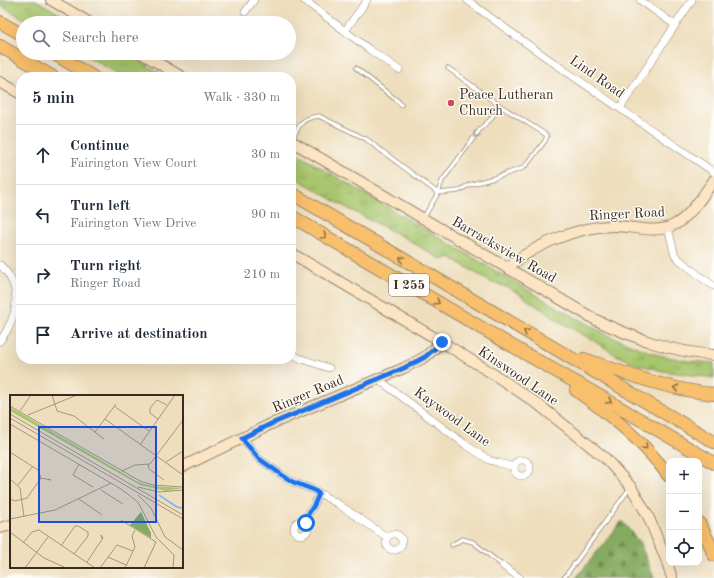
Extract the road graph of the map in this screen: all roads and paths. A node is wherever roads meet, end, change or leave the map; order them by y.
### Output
1 (51, 0) edge
2 (254, 0) edge
3 (304, 0) edge
4 (367, 0) edge
5 (467, 0) edge
6 (640, 0) edge
7 (692, 0) edge
8 (245, 12) dead end
9 (78, 16) edge
10 (0, 22) edge
11 (675, 25) junction
12 (16, 31) edge
13 (345, 31) junction
14 (0, 46) edge
15 (16, 55) edge
16 (24, 60) edge
17 (65, 60) edge
18 (153, 60) edge
19 (356, 68) dead end
20 (448, 68) dead end
21 (399, 70) dead end
22 (45, 72) edge
23 (85, 72) edge
24 (173, 72) edge
25 (0, 82) edge
26 (16, 91) edge
27 (401, 105) dead end
28 (500, 105) junction
29 (620, 108) junction
30 (296, 130) edge
31 (296, 144) edge
32 (714, 172) edge
33 (714, 180) edge
34 (438, 193) junction
35 (296, 196) edge
36 (296, 219) edge
37 (423, 219) junction
38 (668, 228) junction
39 (296, 256) edge
40 (0, 265) edge
41 (507, 268) junction
42 (714, 286) edge
43 (16, 294) edge
44 (16, 314) edge
45 (0, 341) edge
46 (442, 342) junction
47 (560, 352) junction
48 (526, 354) junction
49 (296, 356) edge
50 (714, 356) edge
51 (329, 368) dead end
52 (378, 379) junction
53 (714, 394) edge
54 (242, 438) junction
55 (714, 442) edge
56 (714, 462) edge
57 (183, 467) edge
58 (514, 467) dead end
59 (666, 472) edge
60 (631, 487) junction
61 (319, 494) junction
62 (304, 521) dead end
63 (10, 525) edge
64 (0, 528) edge
65 (702, 529) edge
66 (387, 537) dead end
67 (452, 545) dead end
68 (714, 554) edge
69 (502, 566) joint
70 (520, 578) edge
71 (564, 578) edge
72 (672, 578) edge

1 - 9 street
2 - 8 street
3 - 13 street
4 - 13 street
5 - 29 street, Lind Road
6 - 11 street
7 - 11 street
10 - 12 highway
11 - 29 street
13 - 21 street
14 - 15 highway
16 - 22 highway
17 - 23 highway
18 - 24 street
19 - 27 lane
20 - 28 lane
25 - 26 street
28 -> 34 lane
28 - 34 lane
29 - 32 street, Lind Road
30 - 34 lane
31 - 37 street, Barracksview Road
33 - 38 street, Ringer Road
34 - 37 lane
47 -> 35 highway, I 255
36 -> 48 highway, I 255
37 - 41 street, Barracksview Road
38 - 41 street, Ringer Road
38 - 42 street
39 - 46 street, Kinswood Lane
40 - 43 street
41 - 50 street, Barracksview Road
44 - 45 street
46 - 52 street, Ringer Road
46 - 60 street, Kinswood Lane
53 -> 47 highway
47 - 55 highway, I 255
48 -> 56 highway, I 255
48 -> 59 highway
49 - 51 street
52 - 54 street, Ringer Road
52 - 58 street, Kaywood Lane
54 - 57 street, Ringer Road
54 - 61 street
60 - 71 lane
60 - 72 street, Kinswood Lane
61 - 62 street
61 - 66 street
63 - 64 street
65 - 68 highway
67 - 69 lane
69 - 70 street

